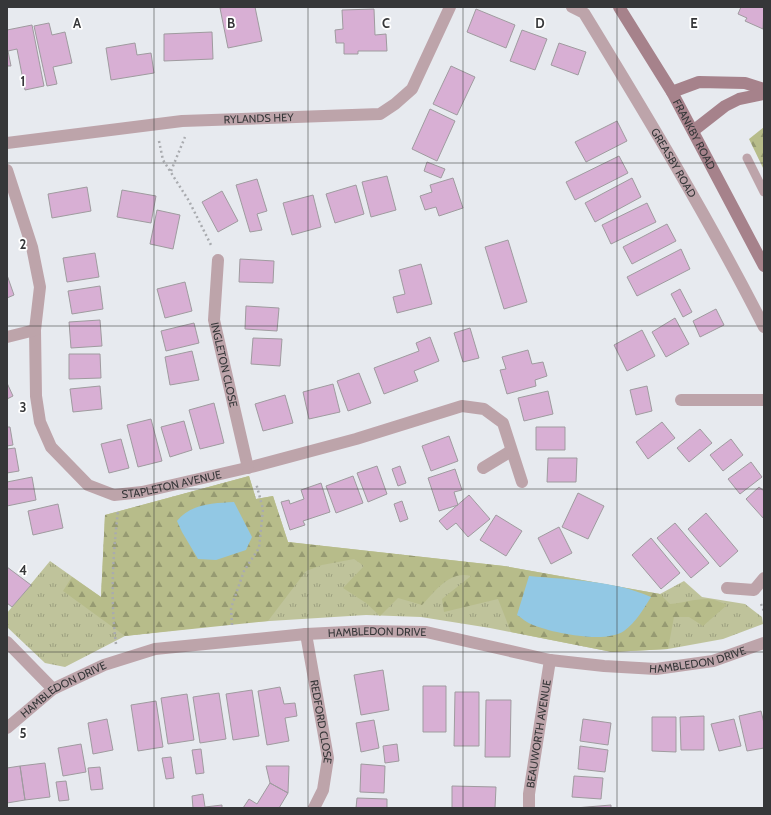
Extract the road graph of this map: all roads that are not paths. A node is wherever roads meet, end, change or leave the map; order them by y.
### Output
1 (450, 7) edge
2 (572, 7) edge
3 (619, 7) edge
4 (764, 89) edge
5 (672, 92) junction
6 (764, 94) edge
7 (693, 131) junction
8 (7, 143) edge
9 (747, 158) dead end
10 (7, 170) edge
11 (764, 192) edge
12 (218, 260) road end
13 (764, 266) edge
14 (764, 327) edge
15 (35, 330) junction
16 (7, 337) edge
17 (681, 400) dead end
18 (764, 400) edge
19 (512, 450) junction
20 (250, 467) junction
21 (483, 468) dead end
22 (522, 482) dead end
23 (764, 578) edge
24 (727, 588) dead end
25 (306, 634) junction
26 (7, 642) edge
27 (764, 643) edge
28 (550, 660) junction
29 (53, 689) junction
30 (7, 728) edge
31 (314, 808) edge
32 (529, 808) edge

1 - 8 street, RYLANDS HEY
2 - 14 street, GREASBY ROAD
3 - 5 main road, FRANKBY ROAD
4 - 5 main road
5 - 7 main road, FRANKBY ROAD
6 - 7 main road
7 - 13 main road, FRANKBY ROAD
9 - 11 lane
10 - 15 street, STAPLETON AVENUE
12 - 20 street, INGLETON CLOSE
15 - 16 street
15 - 20 street, STAPLETON AVENUE
17 - 18 street
19 - 20 street, STAPLETON AVENUE
19 - 21 street
19 - 22 street, STAPLETON AVENUE
23 - 24 street
25 - 28 street, HAMBLEDON DRIVE
25 - 29 street, HAMBLEDON DRIVE
25 - 31 street, REDFORD CLOSE
26 - 29 street
27 - 28 street, HAMBLEDON DRIVE
28 - 32 street, BEAUWORTH AVENUE
29 - 30 street, HAMBLEDON DRIVE

